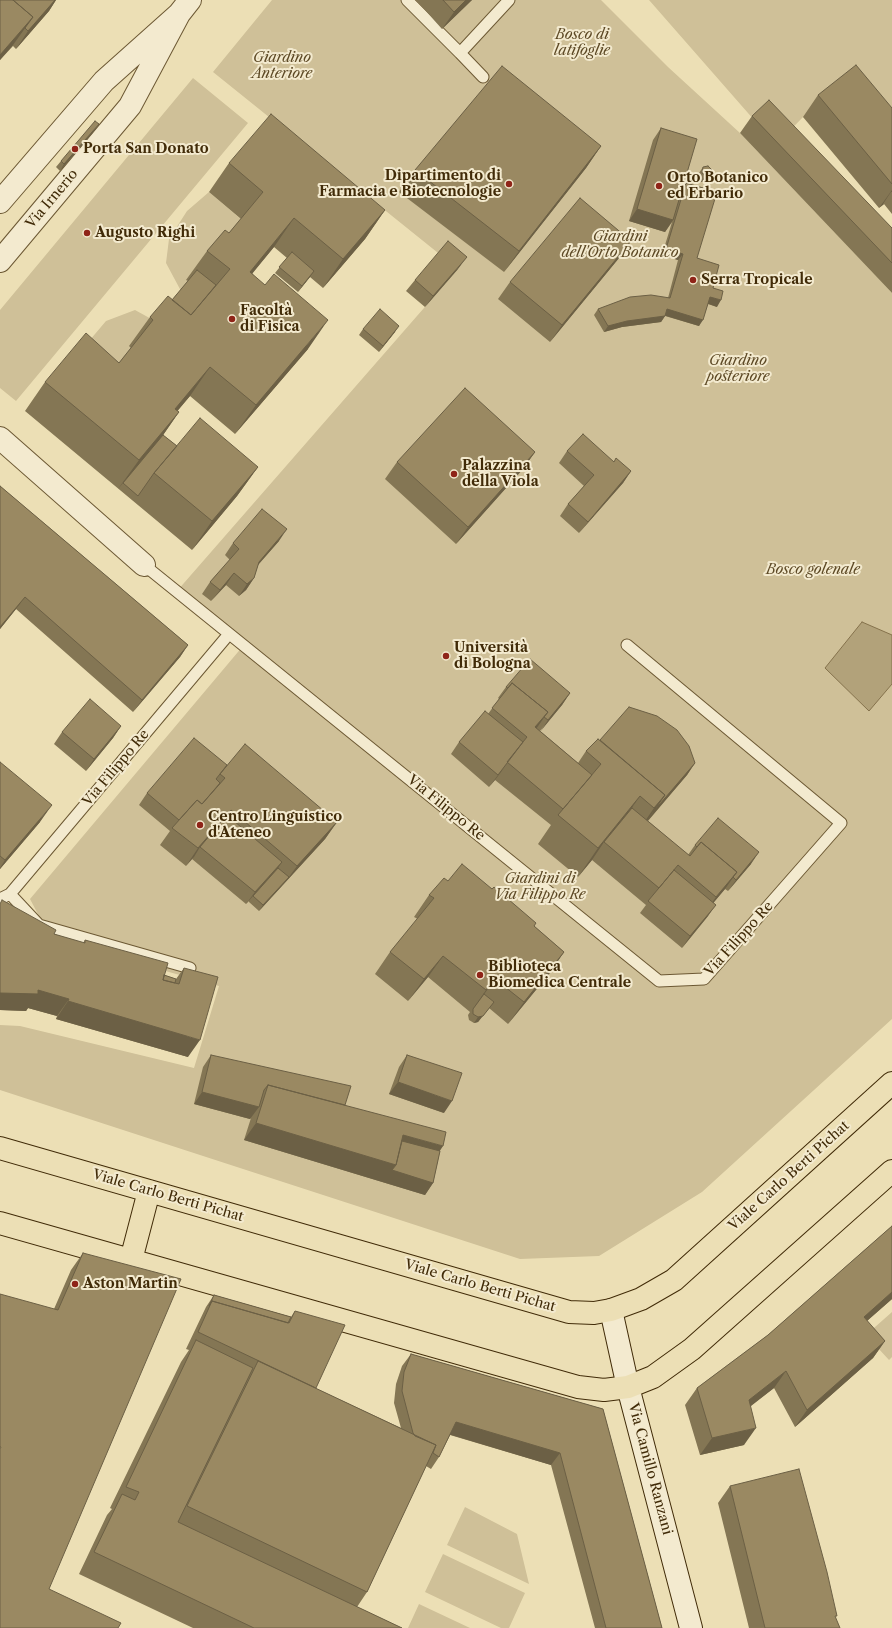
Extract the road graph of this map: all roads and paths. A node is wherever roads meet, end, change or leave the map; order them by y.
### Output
1 (408, 0) edge
2 (509, 0) edge
3 (184, 7) edge
4 (460, 53) junction
5 (483, 77) dead end
6 (0, 202) edge
7 (0, 261) edge
8 (0, 438) edge
9 (144, 565) joint
10 (229, 634) junction
11 (627, 645) dead end
12 (10, 894) junction
13 (0, 899) edge
14 (190, 968) edge
15 (892, 1083) edge
16 (0, 1148) edge
17 (892, 1171) edge
18 (150, 1191) junction
19 (0, 1223) edge
20 (131, 1260) junction
21 (611, 1310) junction
22 (628, 1387) junction
23 (691, 1628) edge

1 - 4 lane
2 - 4 lane
3 - 6 street, Via Irnerio
3 - 7 street, Via Irnerio
4 - 5 lane
8 - 9 street, Via Filippo Re
9 - 10 lane, Via Filippo Re
10 - 11 lane, Via Filippo Re
10 - 12 lane, Via Filippo Re
12 - 13 lane, Via Filippo Re
12 - 14 lane
15 - 21 main road, Viale Carlo Berti Pichat
16 - 18 main road, Viale Carlo Berti Pichat
17 - 22 main road
18 - 20 main road
18 - 21 main road, Viale Carlo Berti Pichat
19 - 20 main road
20 - 22 main road
21 - 22 street, Via Camillo Ranzani
22 - 23 street, Via Camillo Ranzani

